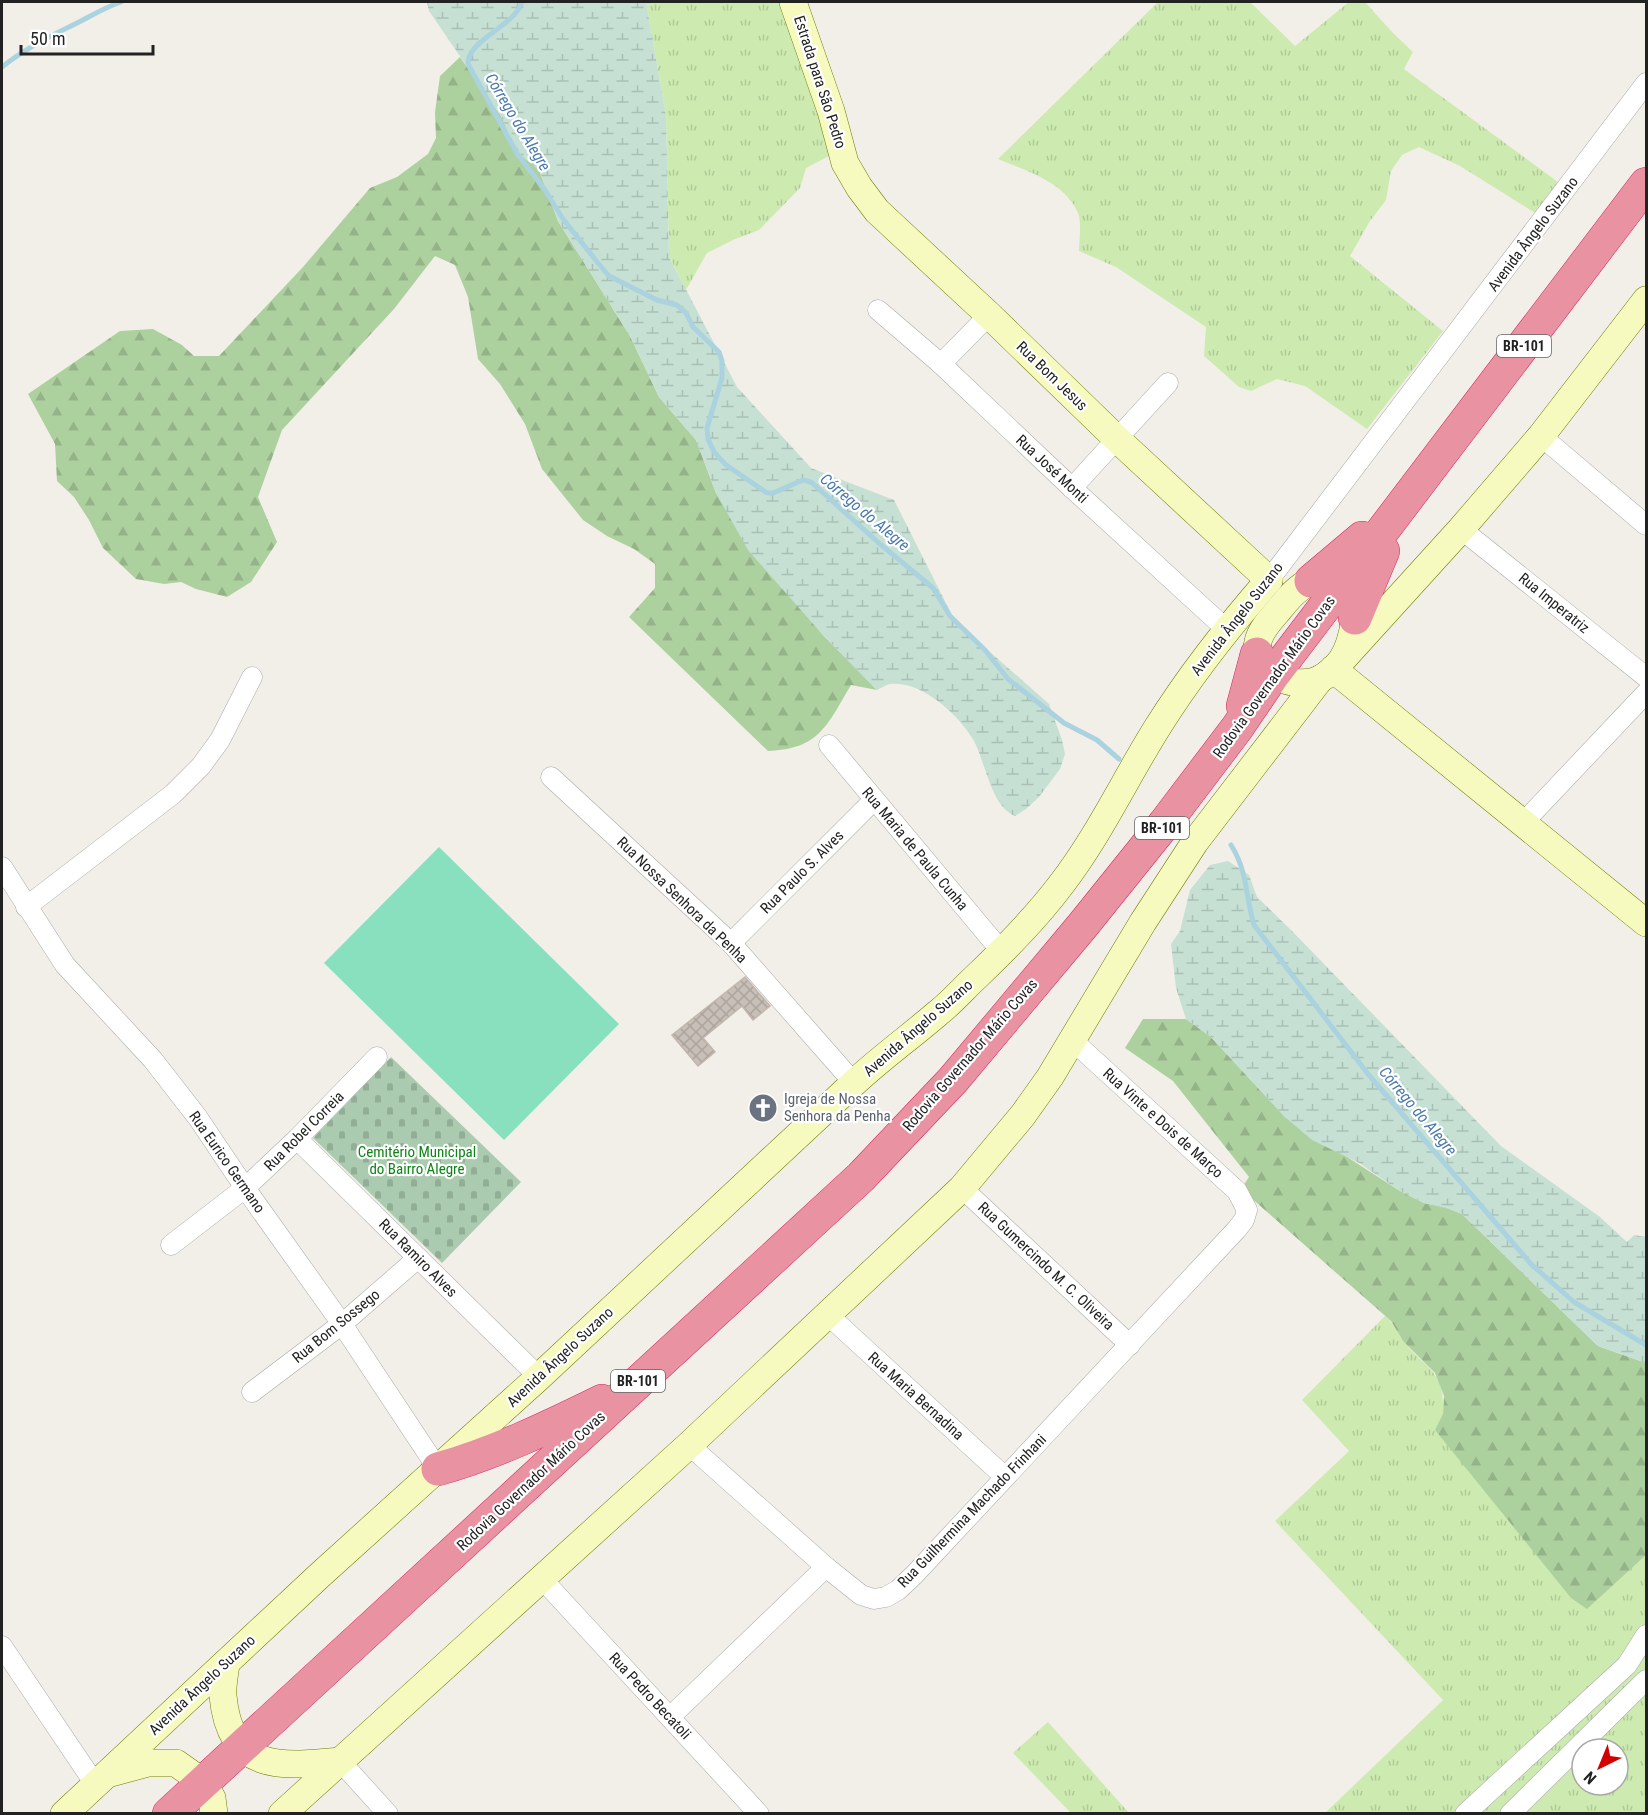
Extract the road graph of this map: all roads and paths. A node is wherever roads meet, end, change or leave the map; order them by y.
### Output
1 (793, 2) edge
2 (1647, 83) edge
3 (845, 163) joint
4 (1647, 184) edge
5 (1647, 300) edge
6 (878, 309) dead end
7 (989, 315) junction
8 (941, 364) junction
9 (1168, 383) dead end
10 (1541, 436) junction
11 (1117, 440) junction
12 (1072, 488) junction
13 (1402, 508) junction
14 (1647, 525) edge
15 (1461, 529) junction
16 (1269, 580) junction
17 (1317, 586) junction
18 (1275, 615) junction
19 (1355, 618) junction
20 (1226, 629) junction
21 (1303, 670) junction
22 (252, 677) dead end
23 (1647, 678) edge
24 (1647, 693) edge
25 (829, 745) dead end
26 (551, 777) dead end
27 (874, 800) junction
28 (1524, 822) junction
29 (2, 867) edge
30 (26, 907) junction
31 (1645, 919) edge
32 (731, 943) junction
33 (1002, 952) junction
34 (1072, 1040) junction
35 (377, 1057) dead end
36 (854, 1083) junction
37 (297, 1139) junction
38 (245, 1188) junction
39 (962, 1188) junction
40 (1247, 1210) joint
41 (171, 1245) dead end
42 (418, 1258) junction
43 (828, 1315) junction
44 (342, 1324) junction
45 (1130, 1345) junction
46 (539, 1377) junction
47 (636, 1384) junction
48 (252, 1392) dead end
49 (689, 1444) junction
50 (438, 1469) junction
51 (1005, 1477) junction
52 (826, 1567) junction
53 (542, 1579) junction
54 (1647, 1635) edge
55 (2, 1646) edge
56 (226, 1663) junction
57 (1647, 1680) edge
58 (669, 1717) junction
59 (241, 1747) junction
60 (340, 1761) junction
61 (101, 1779) junction
62 (203, 1782) junction
63 (64, 1814) edge
64 (168, 1814) edge
65 (214, 1814) edge
66 (282, 1814) edge
67 (388, 1814) edge
68 (759, 1814) edge
69 (1465, 1814) edge
70 (1510, 1814) edge

1 - 3 main road, Estrada para São Pedro
2 - 16 street, Avenida Ângelo Suzano
3 - 7 main road, Rua Bom Jesus
4 - 13 highway, Rodovia Governador Mário Covas / BR-101
5 - 10 main road
6 - 8 street, Rua José Monti
7 - 8 street
7 - 11 main road, Rua Bom Jesus
8 - 12 street, Rua José Monti
9 - 11 street
10 - 14 street
10 - 15 main road
11 - 12 street
11 - 16 main road, Rua Bom Jesus
12 - 20 street, Rua José Monti
13 - 17 highway, Rodovia Governador Mário Covas / BR-101
13 - 19 highway
15 - 21 main road
15 - 23 street, Rua Imperatriz
16 - 17 main road
16 - 18 main road
16 - 20 main road, Avenida Ângelo Suzano
17 - 18 main road
17 - 19 main road
17 - 21 highway, Rodovia Governador Mário Covas / BR-101
18 - 21 main road
19 - 21 main road
20 - 33 main road, Avenida Ângelo Suzano
21 - 28 main road
21 - 34 main road
21 - 47 highway, Rodovia Governador Mário Covas / BR-101
22 - 30 street
24 - 28 street
25 - 27 street, Rua Maria de Paula Cunha
26 - 32 street, Rua Nossa Senhora da Penha
27 - 32 street, Rua Paulo S. Alves
27 - 33 street, Rua Maria de Paula Cunha
28 - 31 main road
29 - 30 street, Rua Eurico Germano
30 - 38 street, Rua Eurico Germano
32 - 36 street, Rua Nossa Senhora da Penha
33 - 36 main road, Avenida Ângelo Suzano
34 - 39 main road
34 - 40 street, Rua Vinte e Dois de Março
35 - 37 street, Rua Robel Correia
36 - 46 main road, Avenida Ângelo Suzano
37 - 38 street, Rua Robel Correia
37 - 42 street, Rua Ramiro Alves
38 - 41 street, Rua Robel Correia
38 - 44 street, Rua Eurico Germano
39 - 43 main road
39 - 45 street, Rua Gumercindo M. C. Oliveira
40 - 45 street, Rua Guilhermina Machado Frinhani
42 - 44 street, Rua Bom Sossego
42 - 46 street, Rua Ramiro Alves
43 - 49 main road
43 - 51 street, Rua Maria Bernadina
44 - 48 street, Rua Bom Sossego
44 - 50 street, Rua Eurico Germano
45 - 51 street, Rua Guilhermina Machado Frinhani
46 - 50 main road, Avenida Ângelo Suzano
47 - 50 highway
47 - 59 highway, Rodovia Governador Mário Covas / BR-101
49 - 52 street, Rua Guilhermina Machado Frinhani
49 - 53 main road
50 - 56 main road, Avenida Ângelo Suzano
51 - 52 street, Rua Guilhermina Machado Frinhani
52 - 58 street
53 - 58 street, Rua Pedro Becatoli
53 - 60 main road
54 - 69 street
55 - 61 street
56 - 59 main road
56 - 61 main road, Avenida Ângelo Suzano
57 - 70 street
58 - 68 street, Rua Pedro Becatoli
59 - 60 main road
59 - 62 highway, Rodovia Governador Mário Covas / BR-101
60 - 66 main road
60 - 67 street
61 - 62 main road
61 - 63 main road, Avenida Ângelo Suzano
62 - 64 highway, Rodovia Governador Mário Covas / BR-101
62 - 65 main road

